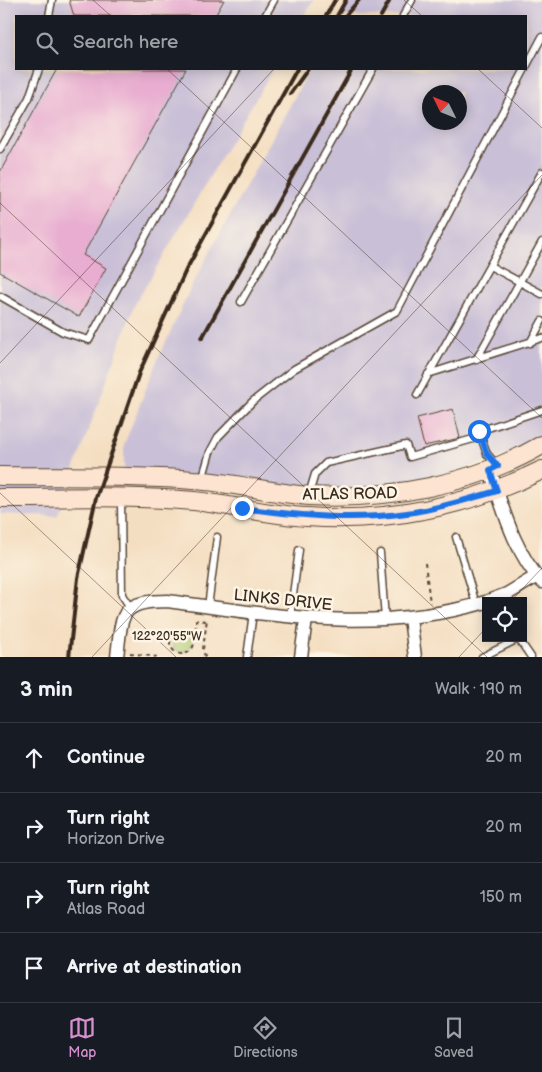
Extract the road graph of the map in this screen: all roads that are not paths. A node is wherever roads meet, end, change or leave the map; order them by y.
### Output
1 (52, 0) edge
2 (274, 0) edge
3 (412, 0) edge
4 (49, 15) edge
5 (266, 15) edge
6 (404, 15) edge
7 (542, 37) edge
8 (527, 64) edge
9 (39, 70) edge
10 (236, 70) edge
11 (372, 70) edge
12 (524, 70) edge
13 (0, 149) edge
14 (542, 172) edge
15 (542, 242) edge
16 (490, 266) junction
17 (520, 282) junction
18 (542, 294) edge
19 (0, 296) edge
20 (241, 302) dead end
21 (542, 321) edge
22 (542, 338) edge
23 (530, 343) junction
24 (476, 360) junction
25 (428, 374) junction
26 (417, 395) dead end
27 (542, 410) edge
28 (480, 437) junction
29 (542, 445) edge
30 (494, 468) junction
31 (542, 470) edge
32 (0, 476) edge
33 (202, 481) junction
34 (497, 491) junction
35 (308, 496) junction
36 (0, 498) edge
37 (121, 498) junction
38 (217, 537) dead end
39 (456, 537) dead end
40 (299, 550) dead end
41 (380, 553) dead end
42 (539, 579) edge
43 (485, 597) edge
44 (496, 597) edge
45 (482, 602) edge
46 (130, 607) junction
47 (208, 607) junction
48 (253, 613) junction
49 (290, 617) junction
50 (410, 618) junction
51 (386, 619) junction
52 (306, 620) junction
53 (512, 642) edge
54 (520, 642) edge
55 (117, 654) edge
56 (247, 657) edge
57 (301, 657) edge
58 (414, 657) edge
59 (482, 657) edge
60 (530, 657) edge

1 - 4 lane
2 - 5 lane
3 - 6 lane
7 - 8 lane
9 - 13 lane
10 - 19 lane
11 - 20 lane
12 - 33 lane
14 - 16 lane
15 - 17 lane
16 - 17 lane
16 - 25 lane
17 - 18 lane
17 - 24 lane
21 - 23 lane
22 - 23 lane
23 - 24 lane
24 - 25 lane
25 - 26 lane
27 - 28 lane
28 - 30 lane
28 - 35 lane
29 - 30 street, ATLAS ROAD
30 - 34 street
30 - 35 street, ATLAS ROAD
31 - 34 street, ATLAS ROAD
32 - 33 street, ATLAS ROAD
33 - 35 street, ATLAS ROAD
34 - 37 street, ATLAS ROAD
34 - 42 street
36 - 37 street, ATLAS ROAD
37 - 46 lane
38 - 47 lane
39 - 43 lane
40 - 49 lane
41 - 51 lane
42 - 44 street, LINKS DRIVE
45 - 50 street, LINKS DRIVE
46 - 47 street, LINKS DRIVE
46 - 55 street
47 - 48 street, LINKS DRIVE
48 - 49 street, LINKS DRIVE
48 - 56 lane
49 - 52 street, LINKS DRIVE
50 - 51 street, LINKS DRIVE
50 - 58 street
51 - 52 street, LINKS DRIVE
52 - 57 street
53 - 59 lane
54 - 60 lane

